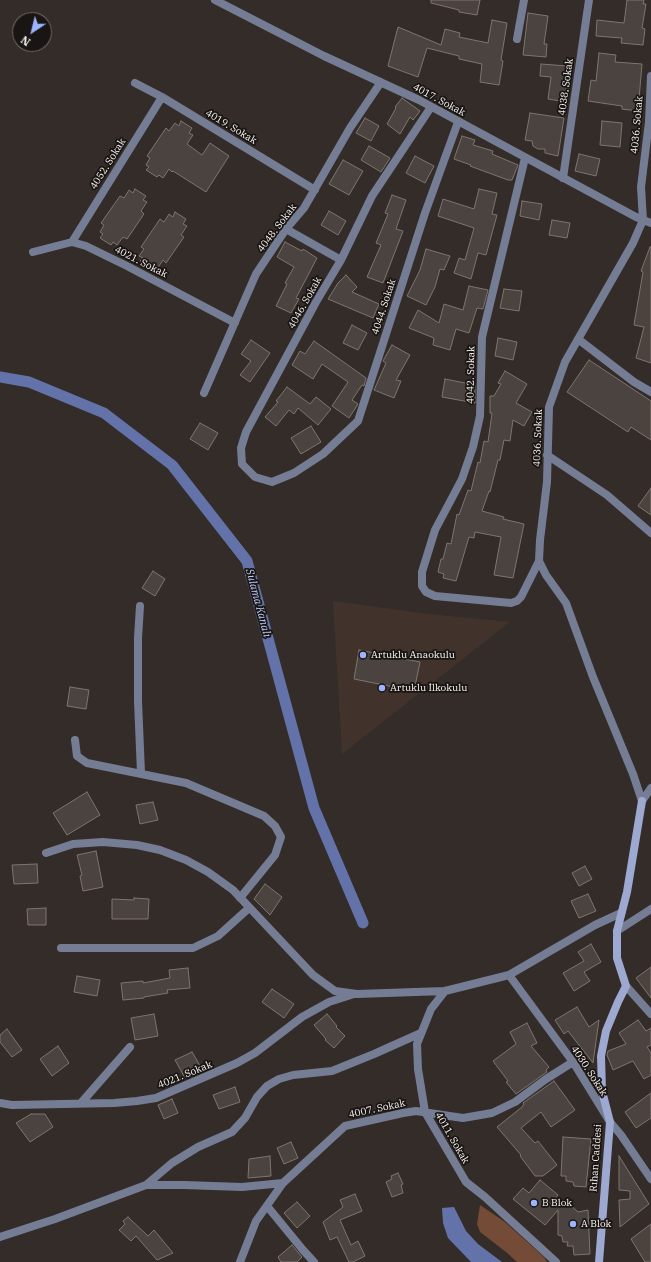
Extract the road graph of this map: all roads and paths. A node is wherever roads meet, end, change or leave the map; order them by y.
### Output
1 (215, 0) edge
2 (524, 0) edge
3 (590, 0) edge
4 (517, 39) dead end
5 (651, 76) edge
6 (381, 82) junction
7 (135, 83) dead end
8 (162, 97) junction
9 (431, 107) junction
10 (458, 122) junction
11 (525, 158) junction
12 (563, 178) junction
13 (315, 190) junction
14 (647, 222) edge
15 (286, 229) junction
16 (72, 242) junction
17 (33, 252) dead end
18 (341, 260) junction
19 (235, 323) junction
20 (578, 339) junction
21 (651, 392) edge
22 (204, 393) dead end
23 (547, 455) junction
24 (294, 473) joint
25 (651, 533) edge
26 (539, 561) junction
27 (140, 606) dead end
28 (75, 740) dead end
29 (141, 773) junction
30 (651, 788) edge
31 (642, 801) junction
32 (46, 853) dead end
33 (240, 898) junction
34 (249, 908) junction
35 (651, 909) edge
36 (622, 913) junction
37 (617, 931) junction
38 (62, 948) dead end
39 (509, 975) junction
40 (626, 986) junction
41 (445, 991) junction
42 (357, 994) junction
43 (651, 1014) edge
44 (421, 1033) junction
45 (130, 1047) dead end
46 (573, 1062) junction
47 (0, 1103) edge
48 (81, 1103) junction
49 (425, 1112) junction
50 (610, 1122) junction
51 (651, 1179) edge
52 (283, 1183) junction
53 (146, 1185) junction
54 (267, 1206) junction
55 (0, 1237) edge
56 (240, 1262) edge
57 (314, 1262) edge
58 (556, 1262) edge
59 (599, 1262) edge

1 - 6 street, 4017. Sokak
2 - 4 street
3 - 12 street, 4038. Sokak
5 - 14 street, 4036. Sokak
6 - 9 street, 4017. Sokak
6 - 13 street, 4048. Sokak
7 - 8 street, 4019. Sokak
8 - 13 street, 4019. Sokak
8 - 16 street, 4052. Sokak
9 - 10 street, 4017. Sokak
9 - 18 street, 4046. Sokak
10 - 11 street, 4017. Sokak
10 - 24 street, 4044. Sokak
11 - 12 street, 4017. Sokak
11 - 26 street, 4042. Sokak
12 - 14 street, 4017. Sokak
13 - 15 street, 4048. Sokak
14 - 20 street, 4036. Sokak
15 - 18 street
15 - 19 street, 4048. Sokak
16 - 17 street
16 - 19 street, 4021. Sokak
18 - 24 street, 4046. Sokak
19 - 22 street, 4048. Sokak
20 - 21 street
20 - 23 street, 4036. Sokak
23 - 25 street
23 - 26 street, 4036. Sokak
26 - 31 street
27 - 29 street
28 - 29 street
29 - 33 street
30 - 31 street
31 - 36 street
32 - 33 street
33 - 34 street
34 - 38 street
34 - 42 street
35 - 37 street
36 - 37 street
36 - 39 street
37 - 40 street
39 - 41 street
39 - 46 street, 4030. Sokak
40 - 43 street
40 - 50 street, Rıhan Caddesi
41 - 42 street
41 - 44 street, 4011. Sokak
42 - 48 street, 4021. Sokak
44 - 49 street, 4011. Sokak
44 - 53 street
45 - 48 street
46 - 49 street, 4007. Sokak
46 - 50 street, 4030. Sokak
47 - 48 street, 4021. Sokak
49 - 52 street, 4007. Sokak
49 - 58 street, 4011. Sokak
50 - 51 street, 4030. Sokak
50 - 59 street, Rıhan Caddesi
52 - 53 street
52 - 54 street, 4007. Sokak
53 - 55 street
54 - 56 street, 4007. Sokak
54 - 57 street

